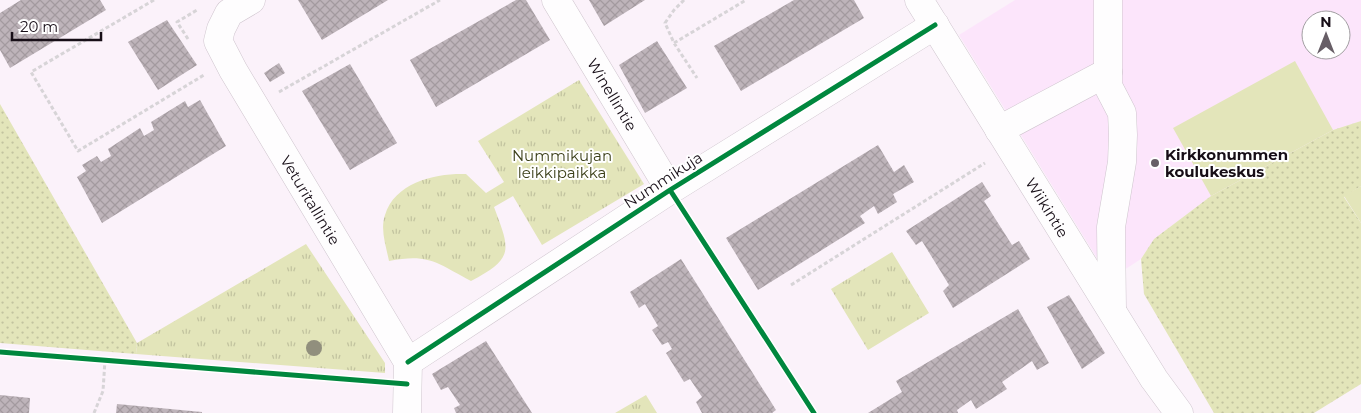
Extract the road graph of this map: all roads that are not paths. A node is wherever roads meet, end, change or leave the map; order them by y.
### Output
1 (251, 0) edge
2 (556, 0) edge
3 (920, 0) edge
4 (1108, 0) edge
5 (935, 25) junction
6 (1108, 72) junction
7 (999, 130) junction
8 (670, 190) junction
9 (1112, 309) junction
10 (408, 362) junction
11 (407, 413) edge
12 (1179, 413) edge

1 - 10 street, Veturitallintie
2 - 8 street, Winellintie
3 - 5 street, Wiikintie
4 - 6 street
5 - 7 street, Wiikintie
5 - 8 street, Nummikuja
6 - 7 street
6 - 9 street
7 - 9 street, Wiikintie
8 - 10 street, Nummikuja
9 - 12 street, Wiikintie
10 - 11 street

